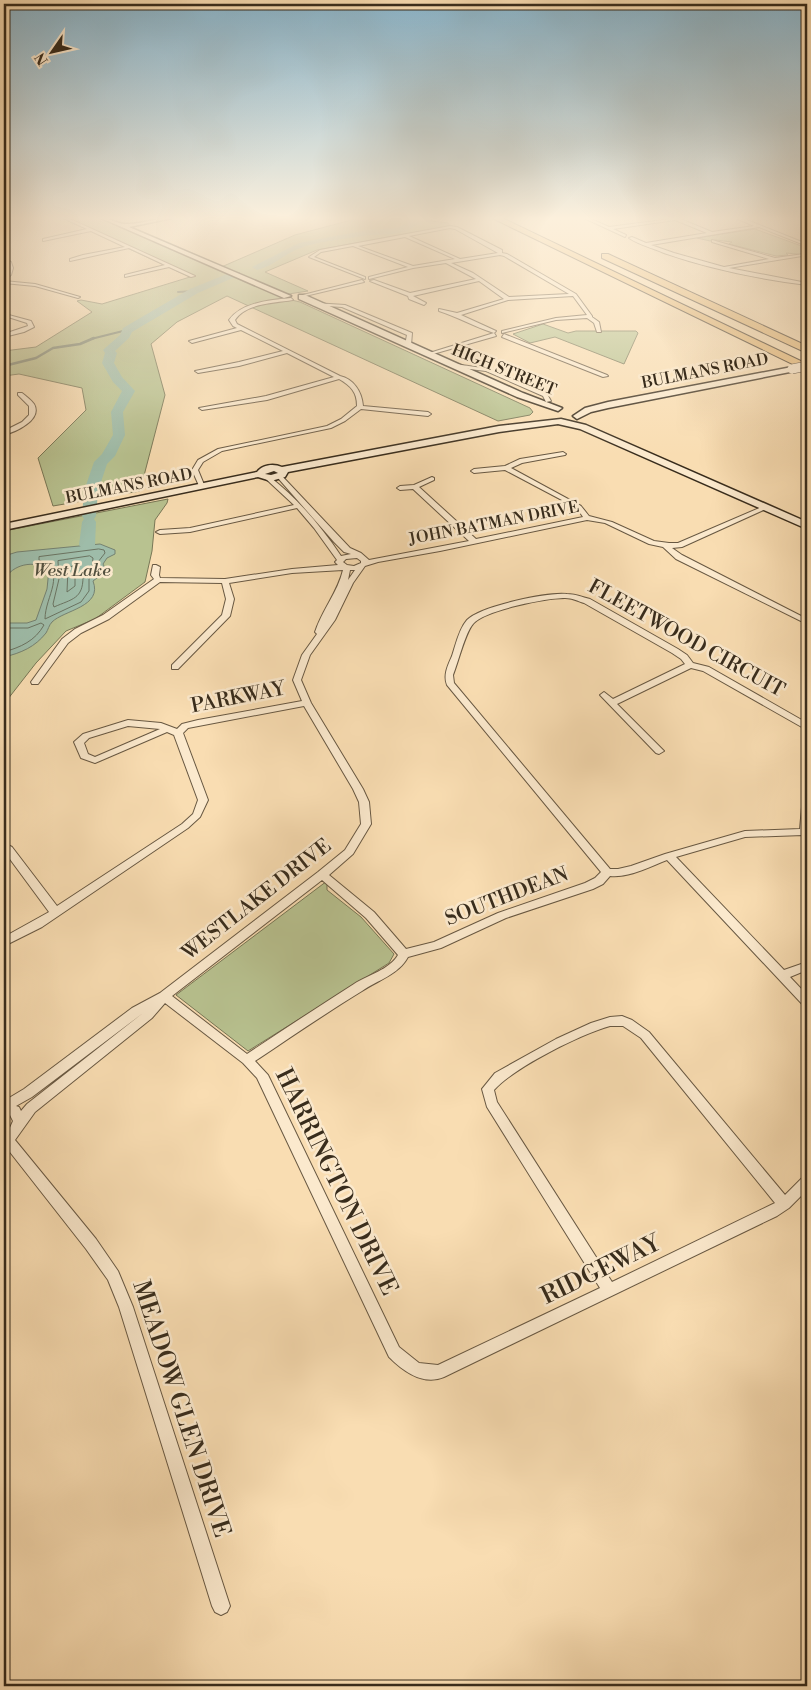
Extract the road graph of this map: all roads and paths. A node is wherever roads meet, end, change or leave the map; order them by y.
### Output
1 (294, 297) junction
2 (411, 297) edge
3 (503, 297) edge
4 (549, 297) edge
5 (575, 297) edge
6 (661, 297) edge
7 (693, 297) edge
8 (508, 300) junction
9 (424, 304) dead end
10 (441, 310) dead end
11 (7, 315) dead end
12 (457, 315) junction
13 (588, 317) junction
14 (242, 328) junction
15 (599, 331) dead end
16 (494, 334) junction
17 (504, 334) junction
18 (4, 336) edge
19 (192, 341) dead end
20 (807, 350) edge
21 (289, 351) junction
22 (428, 355) junction
23 (455, 366) junction
24 (807, 367) edge
25 (198, 371) dead end
26 (605, 376) dead end
27 (341, 377) junction
28 (538, 392) junction
29 (20, 394) dead end
30 (531, 400) junction
31 (548, 401) dead end
32 (360, 407) junction
33 (202, 408) dead end
34 (569, 411) junction
35 (428, 414) dead end
36 (543, 414) junction
37 (558, 422) junction
38 (499, 429) junction
39 (4, 433) edge
40 (606, 437) junction
41 (563, 454) dead end
42 (506, 468) junction
43 (474, 471) dead end
44 (281, 473) junction
45 (264, 476) junction
46 (432, 480) dead end
47 (202, 487) junction
48 (415, 487) junction
49 (400, 488) dead end
50 (296, 506) junction
51 (766, 507) junction
52 (587, 518) junction
53 (5, 524) edge
54 (807, 526) edge
55 (159, 532) dead end
56 (475, 542) junction
57 (667, 547) junction
58 (360, 556) junction
59 (394, 557) junction
60 (343, 563) junction
61 (363, 565) junction
62 (156, 568) dead end
63 (158, 580) junction
64 (225, 581) junction
65 (807, 622) edge
66 (317, 640) junction
67 (690, 665) junction
68 (190, 667) dead end
69 (35, 682) dead end
70 (604, 695) dead end
71 (307, 703) junction
72 (612, 703) junction
73 (807, 727) edge
74 (166, 730) junction
75 (178, 732) junction
76 (659, 751) dead end
77 (807, 807) edge
78 (806, 833) edge
79 (4, 846) edge
80 (669, 856) junction
81 (607, 872) junction
82 (322, 875) junction
83 (55, 912) junction
84 (4, 942) edge
85 (404, 954) junction
86 (807, 966) edge
87 (782, 975) junction
88 (164, 996) junction
89 (807, 1002) edge
90 (247, 1060) junction
91 (4, 1107) edge
92 (18, 1126) junction
93 (6, 1141) edge
94 (807, 1182) edge
95 (784, 1204) junction
96 (610, 1291) junction
97 (406, 1364) joint
98 (221, 1606) dead end

1 - 14 street
1 - 22 main road, HIGH STREET
1 - 36 main road, HIGH STREET
2 - 9 street
3 - 8 street
4 - 8 street
5 - 13 street
6 - 24 highway
7 - 20 highway
8 - 12 street
10 - 12 street
11 - 18 street
12 - 16 street
13 - 15 street
13 - 17 street
14 - 19 street
14 - 21 street
16 - 17 street
16 - 22 street
17 - 26 street
21 - 25 street
21 - 27 street
22 - 23 main road, HIGH STREET
23 - 28 street
23 - 30 main road, HIGH STREET
24 - 34 main road, BULMANS ROAD, bridge
27 - 32 street
27 - 33 street
28 - 30 street
28 - 31 street
29 - 39 street
30 - 34 main road, HIGH STREET
32 - 35 street
32 - 47 street
34 - 36 main road
34 - 37 main road
34 - 40 main road, HIGH STREET
36 - 37 main road, HIGH STREET
36 - 38 main road
37 - 38 main road
37 - 40 main road, HIGH STREET
38 - 44 main road
40 - 51 main road, HIGH STREET
41 - 42 street
42 - 43 street
42 - 52 street
44 - 45 main road, BULMANS ROAD
44 - 58 street
45 - 47 main road, BULMANS ROAD
45 - 50 street
46 - 48 street
47 - 53 main road, BULMANS ROAD
48 - 49 street
48 - 56 street
50 - 55 street
50 - 60 street
51 - 54 main road, HIGH STREET
51 - 57 street
52 - 56 street, JOHN BATMAN DRIVE
52 - 57 street, JOHN BATMAN DRIVE
56 - 59 street, JOHN BATMAN DRIVE
57 - 65 street, JOHN BATMAN DRIVE
58 - 59 street, JOHN BATMAN DRIVE
58 - 60 street, JOHN BATMAN DRIVE
58 - 61 street
59 - 61 street, JOHN BATMAN DRIVE
60 - 61 street, JOHN BATMAN DRIVE
60 - 64 street
60 - 66 street, WESTLAKE DRIVE
61 - 66 street, WESTLAKE DRIVE
62 - 63 street
63 - 64 street
63 - 69 street
64 - 68 street
66 - 71 street, WESTLAKE DRIVE
67 - 72 street
67 - 73 street, FLEETWOOD CIRCUIT
67 - 81 street, FLEETWOOD CIRCUIT
70 - 72 street
71 - 75 street, PARKWAY
71 - 82 street, WESTLAKE DRIVE
72 - 76 street
74 - 74 street, PARKWAY
74 - 75 street
75 - 83 street
77 - 78 street
78 - 80 street, SOUTHDEAN
79 - 83 street
80 - 81 street, SOUTHDEAN
80 - 87 street
81 - 85 street, SOUTHDEAN
82 - 85 street
82 - 88 street, WESTLAKE DRIVE
83 - 84 street
85 - 90 street
86 - 87 street
87 - 89 street
88 - 90 street, HARRINGTON DRIVE
88 - 91 street, WESTLAKE DRIVE
88 - 92 street, WESTLAKE DRIVE
90 - 97 street, HARRINGTON DRIVE
91 - 92 street
92 - 93 street, WESTLAKE DRIVE
93 - 98 street, MEADOW GLEN DRIVE
94 - 95 street, RIDGEWAY
95 - 96 street, RIDGEWAY
95 - 96 street
96 - 97 street, RIDGEWAY

